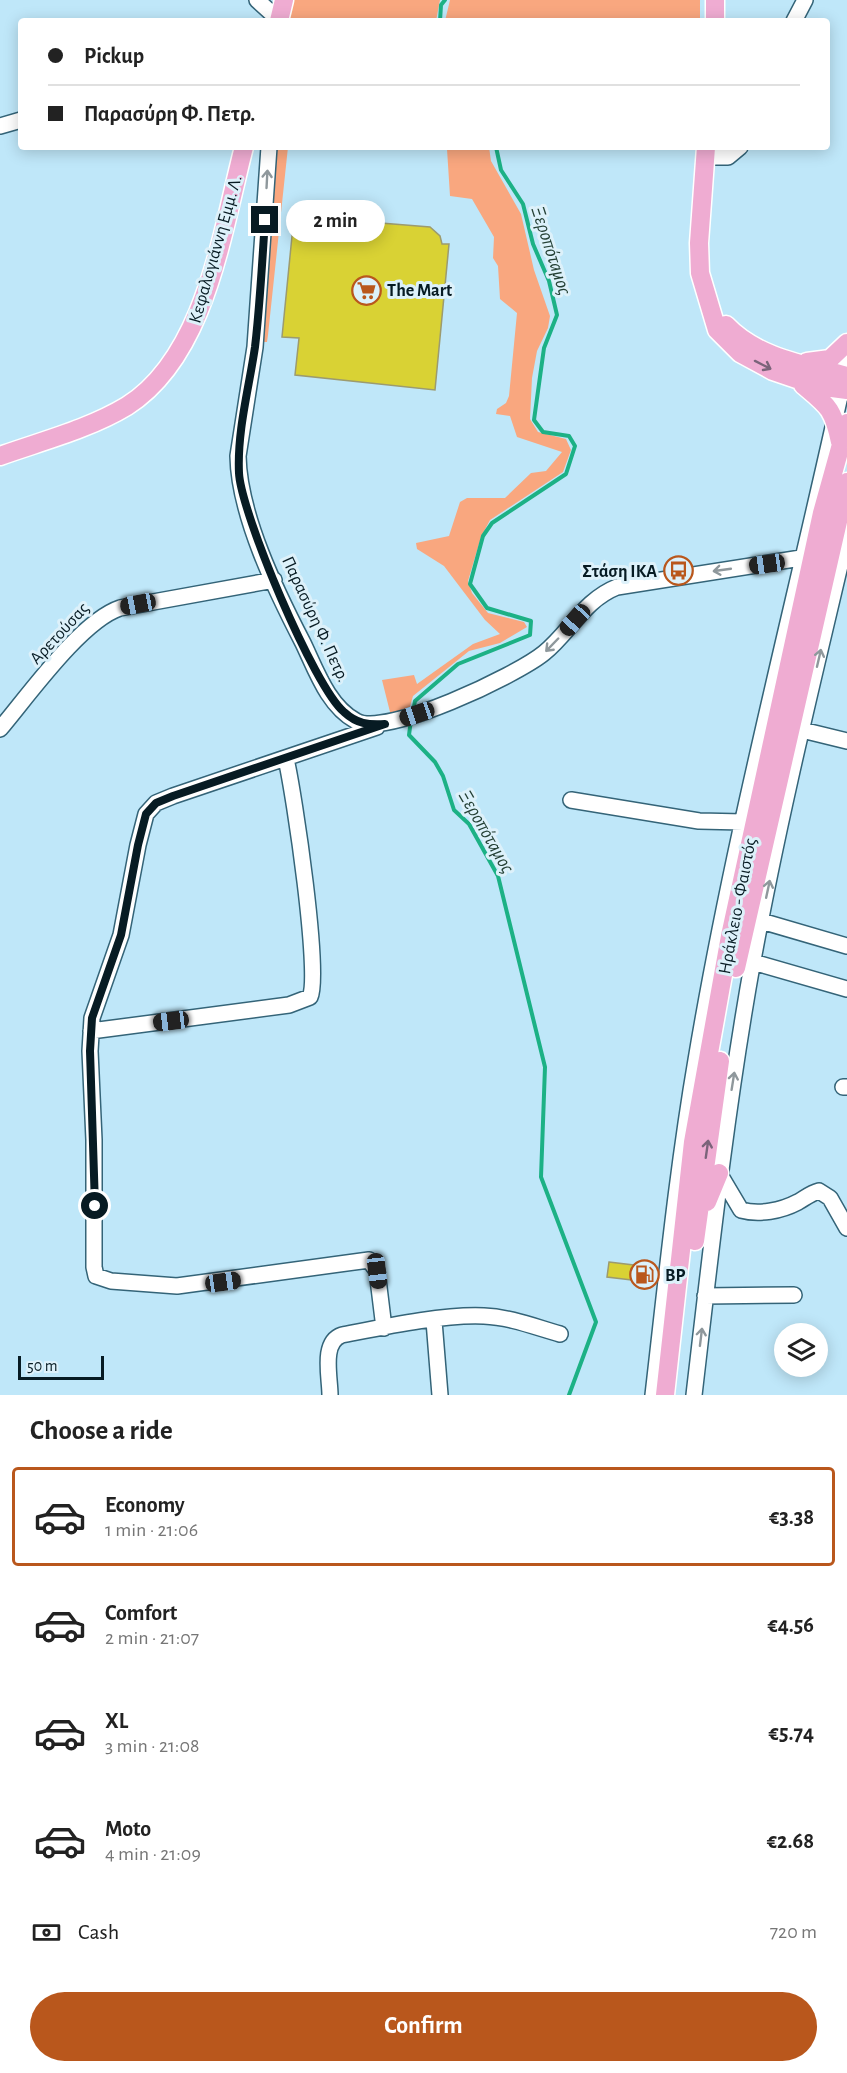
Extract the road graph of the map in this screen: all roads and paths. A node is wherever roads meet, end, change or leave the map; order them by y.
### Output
1 (257, 0) edge
2 (284, 0) edge
3 (715, 0) edge
4 (804, 0) edge
5 (276, 18) edge
6 (280, 18) edge
7 (715, 18) edge
8 (795, 18) edge
9 (18, 121) edge
10 (0, 126) edge
11 (243, 150) edge
12 (268, 150) edge
13 (736, 150) edge
14 (706, 152) edge
15 (712, 312) junction
16 (847, 343) edge
17 (790, 361) junction
18 (795, 379) junction
19 (846, 383) edge
20 (841, 420) edge
21 (0, 456) edge
22 (847, 482) edge
23 (847, 536) edge
24 (801, 558) junction
25 (274, 580) junction
26 (798, 625) junction
27 (782, 652) junction
28 (385, 724) junction
29 (0, 729) edge
30 (800, 737) junction
31 (847, 741) edge
32 (286, 759) junction
33 (777, 781) junction
34 (571, 800) dead end
35 (743, 822) junction
36 (760, 921) junction
37 (847, 946) edge
38 (753, 962) junction
39 (847, 989) edge
40 (91, 1031) junction
41 (684, 1139) junction
42 (719, 1173) junction
43 (688, 1186) junction
44 (691, 1225) junction
45 (847, 1228) edge
46 (670, 1242) junction
47 (794, 1295) dead end
48 (705, 1296) junction
49 (434, 1321) junction
50 (384, 1328) junction
51 (560, 1334) dead end
52 (330, 1395) edge
53 (440, 1395) edge
54 (653, 1395) edge
55 (665, 1395) edge
56 (677, 1395) edge
57 (694, 1395) edge

1 - 5 street
2 - 6 main road
3 - 7 main road
4 - 8 street
9 - 10 street
11 - 21 main road, Κεφαλογιάννη Εμμ. Λ.
25 -> 12 street, Παρασύρη Φ. Πετρ.
13 - 14 street
14 - 15 main road
15 - 17 main road
15 -> 18 main road
16 - 17 main road
17 - 19 main road
18 - 19 main road
18 - 20 main road
19 - 20 main road
20 - 24 street
20 - 26 main road, Ηράκλειο - Φαιστός
22 - 33 main road, Ηράκλειο - Φαιστός
30 -> 23 street
24 - 27 street
24 -> 28 street, Παρασύρη Φ. Πετρ.
25 - 28 street, Παρασύρη Φ. Πετρ.
25 - 29 street, Αρετούσας
26 - 27 main road
26 - 43 main road, Ηράκλειο - Φαιστός
27 - 35 street
28 - 32 street
30 - 31 street
30 - 33 main road
36 -> 30 street
32 - 40 street
32 - 40 street
44 -> 33 main road, Ηράκλειο - Φαιστός
34 - 35 street
35 - 41 street
36 - 37 street
36 - 38 street
38 - 39 street
42 -> 38 street
40 - 50 street
41 - 43 main road
41 - 46 street
42 - 44 main road
42 - 45 street
42 - 48 street
43 - 44 main road, Ηράκλειο - Φαιστός
44 - 46 main road
44 - 55 main road, Ηράκλειο - Φαιστός
44 - 56 main road, Ηράκλειο - Φαιστός
46 - 54 street
47 - 48 street
57 -> 48 street
49 - 50 street
49 - 51 street
49 - 53 street
50 - 52 street

